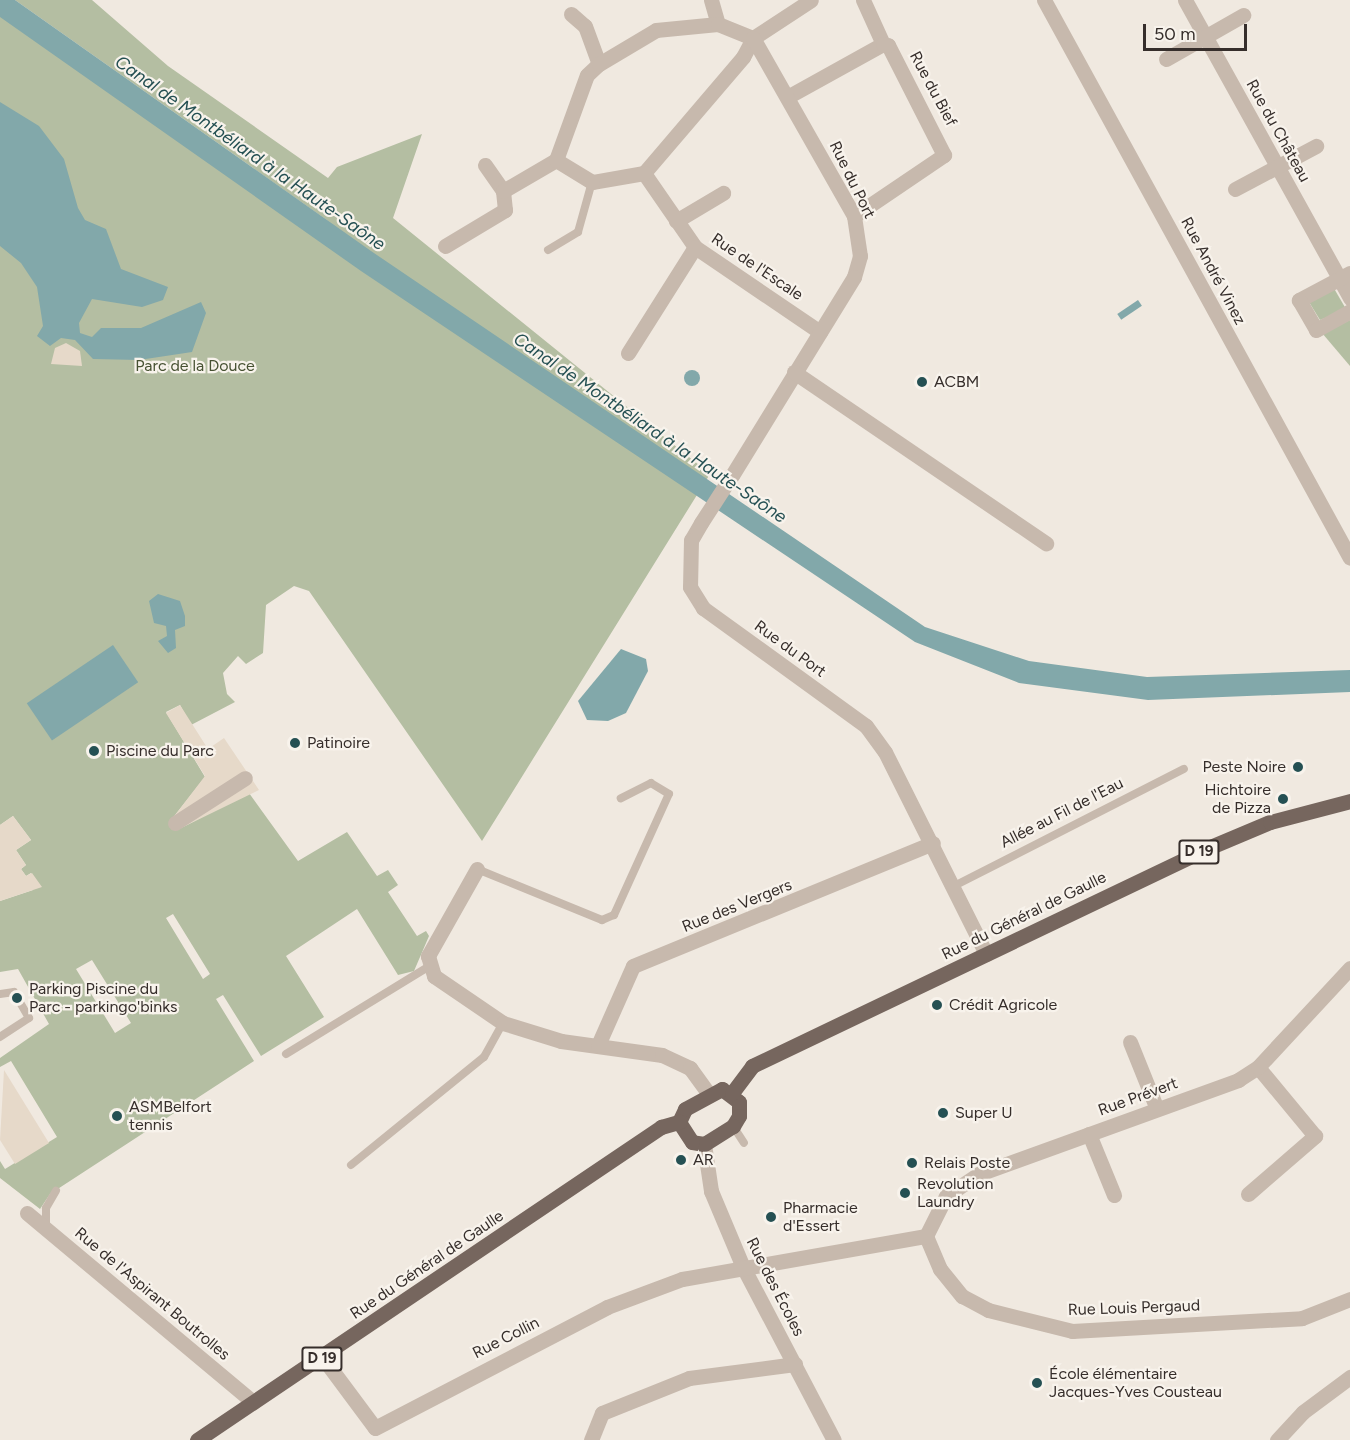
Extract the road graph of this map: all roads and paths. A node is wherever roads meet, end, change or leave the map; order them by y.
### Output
1 (711, 0) edge
2 (811, 0) edge
3 (863, 0) edge
4 (1044, 0) edge
5 (1185, 0) edge
6 (571, 14) dead end
7 (1243, 15) dead end
8 (718, 24) junction
9 (1206, 36) junction
10 (753, 38) junction
11 (883, 44) junction
12 (1166, 60) dead end
13 (599, 64) junction
14 (789, 96) junction
15 (1316, 146) dead end
16 (556, 160) junction
17 (485, 165) dead end
18 (1277, 167) junction
19 (644, 173) junction
20 (592, 182) junction
21 (1235, 189) dead end
22 (503, 191) junction
23 (723, 193) dead end
24 (854, 216) junction
25 (676, 221) junction
26 (445, 246) dead end
27 (694, 247) junction
28 (548, 250) dead end
29 (1345, 276) edge
30 (1350, 298) edge
31 (1350, 311) edge
32 (820, 332) junction
33 (628, 353) dead end
34 (794, 372) junction
35 (1046, 543) dead end
36 (1350, 558) edge
37 (1184, 769) dead end
38 (245, 778) dead end
39 (621, 798) dead end
40 (1350, 801) edge
41 (176, 823) dead end
42 (933, 843) junction
43 (477, 869) joint
44 (954, 886) junction
45 (986, 954) junction
46 (428, 967) junction
47 (1350, 968) edge
48 (0, 994) edge
49 (503, 1023) junction
50 (0, 1037) edge
51 (1130, 1042) dead end
52 (598, 1045) junction
53 (286, 1054) dead end
54 (1258, 1067) junction
55 (708, 1093) junction
56 (732, 1093) junction
57 (1157, 1109) junction
58 (679, 1122) junction
59 (733, 1126) junction
60 (1089, 1134) junction
61 (744, 1143) dead end
62 (704, 1144) junction
63 (351, 1165) dead end
64 (56, 1191) dead end
65 (1248, 1194) dead end
66 (1114, 1195) dead end
67 (27, 1213) dead end
68 (46, 1228) junction
69 (926, 1236) junction
70 (742, 1267) junction
71 (1350, 1299) edge
72 (323, 1358) junction
73 (795, 1365) junction
74 (1350, 1377) edge
75 (253, 1402) junction
76 (197, 1440) edge
77 (591, 1440) edge
78 (834, 1440) edge
79 (1277, 1440) edge

1 - 8 street
2 - 10 street
3 - 11 street, Rue du Bief
4 - 36 street, Rue André Vinez
5 - 9 street, Rue du Château
6 - 13 street
7 - 9 street
8 - 10 street
8 - 13 street
9 - 12 street
9 - 18 street, Rue du Château
10 - 14 street, Rue du Port
10 - 19 street
11 - 14 street
11 - 24 street, Rue du Bief
13 - 16 street
14 - 24 street, Rue du Port
15 - 18 street
16 - 20 street
16 - 22 street
17 - 22 street
18 - 21 street
18 - 29 street, Rue du Château
19 - 20 street
19 - 25 street, Rue de l'Escale
20 - 28 lane
22 - 26 street
23 - 25 street
24 - 32 street, Rue du Port
25 - 27 street, Rue de l'Escale
27 - 32 street, Rue de l'Escale
27 - 33 street
29 - 30 street, Rue du Château
29 - 31 street
32 - 34 street, Rue du Port
34 - 35 street
34 - 42 street, Rue du Port
37 - 44 lane, Allée au Fil de l'Eau
38 - 41 street
39 - 43 lane
40 - 45 main road, Rue du Général de Gaulle / D 19
42 - 44 street, Rue du Port
42 - 52 street, Rue des Vergers
43 - 46 street
44 - 45 street, Rue du Port
45 - 56 main road, Rue du Général de Gaulle / D 19
46 - 49 street
46 - 53 lane
47 - 54 street, Rue Prévert
48 - 50 lane
49 - 52 street
49 - 63 lane
51 - 57 street
52 - 55 street
54 - 57 street, Rue Prévert
54 - 65 street
55 - 56 main road
55 - 58 main road
56 - 59 main road
57 - 60 street, Rue Prévert
58 - 62 main road
58 - 72 main road, Rue du Général de Gaulle / D 19
59 - 61 lane
59 - 62 main road
60 - 66 street
60 - 69 street, Rue Prévert
62 - 70 street, Rue des Écoles
64 - 68 lane
67 - 68 street, Rue de l'Aspirant Boutrolles
68 - 75 street, Rue de l'Aspirant Boutrolles
69 - 70 street
69 - 71 street, Rue Louis Pergaud
70 - 72 street, Rue Collin
70 - 73 street, Rue des Écoles
72 - 75 main road, Rue du Général de Gaulle / D 19
73 - 77 street
73 - 78 street, Rue des Écoles
74 - 79 street
75 - 76 main road, Rue du Général de Gaulle / D 19

